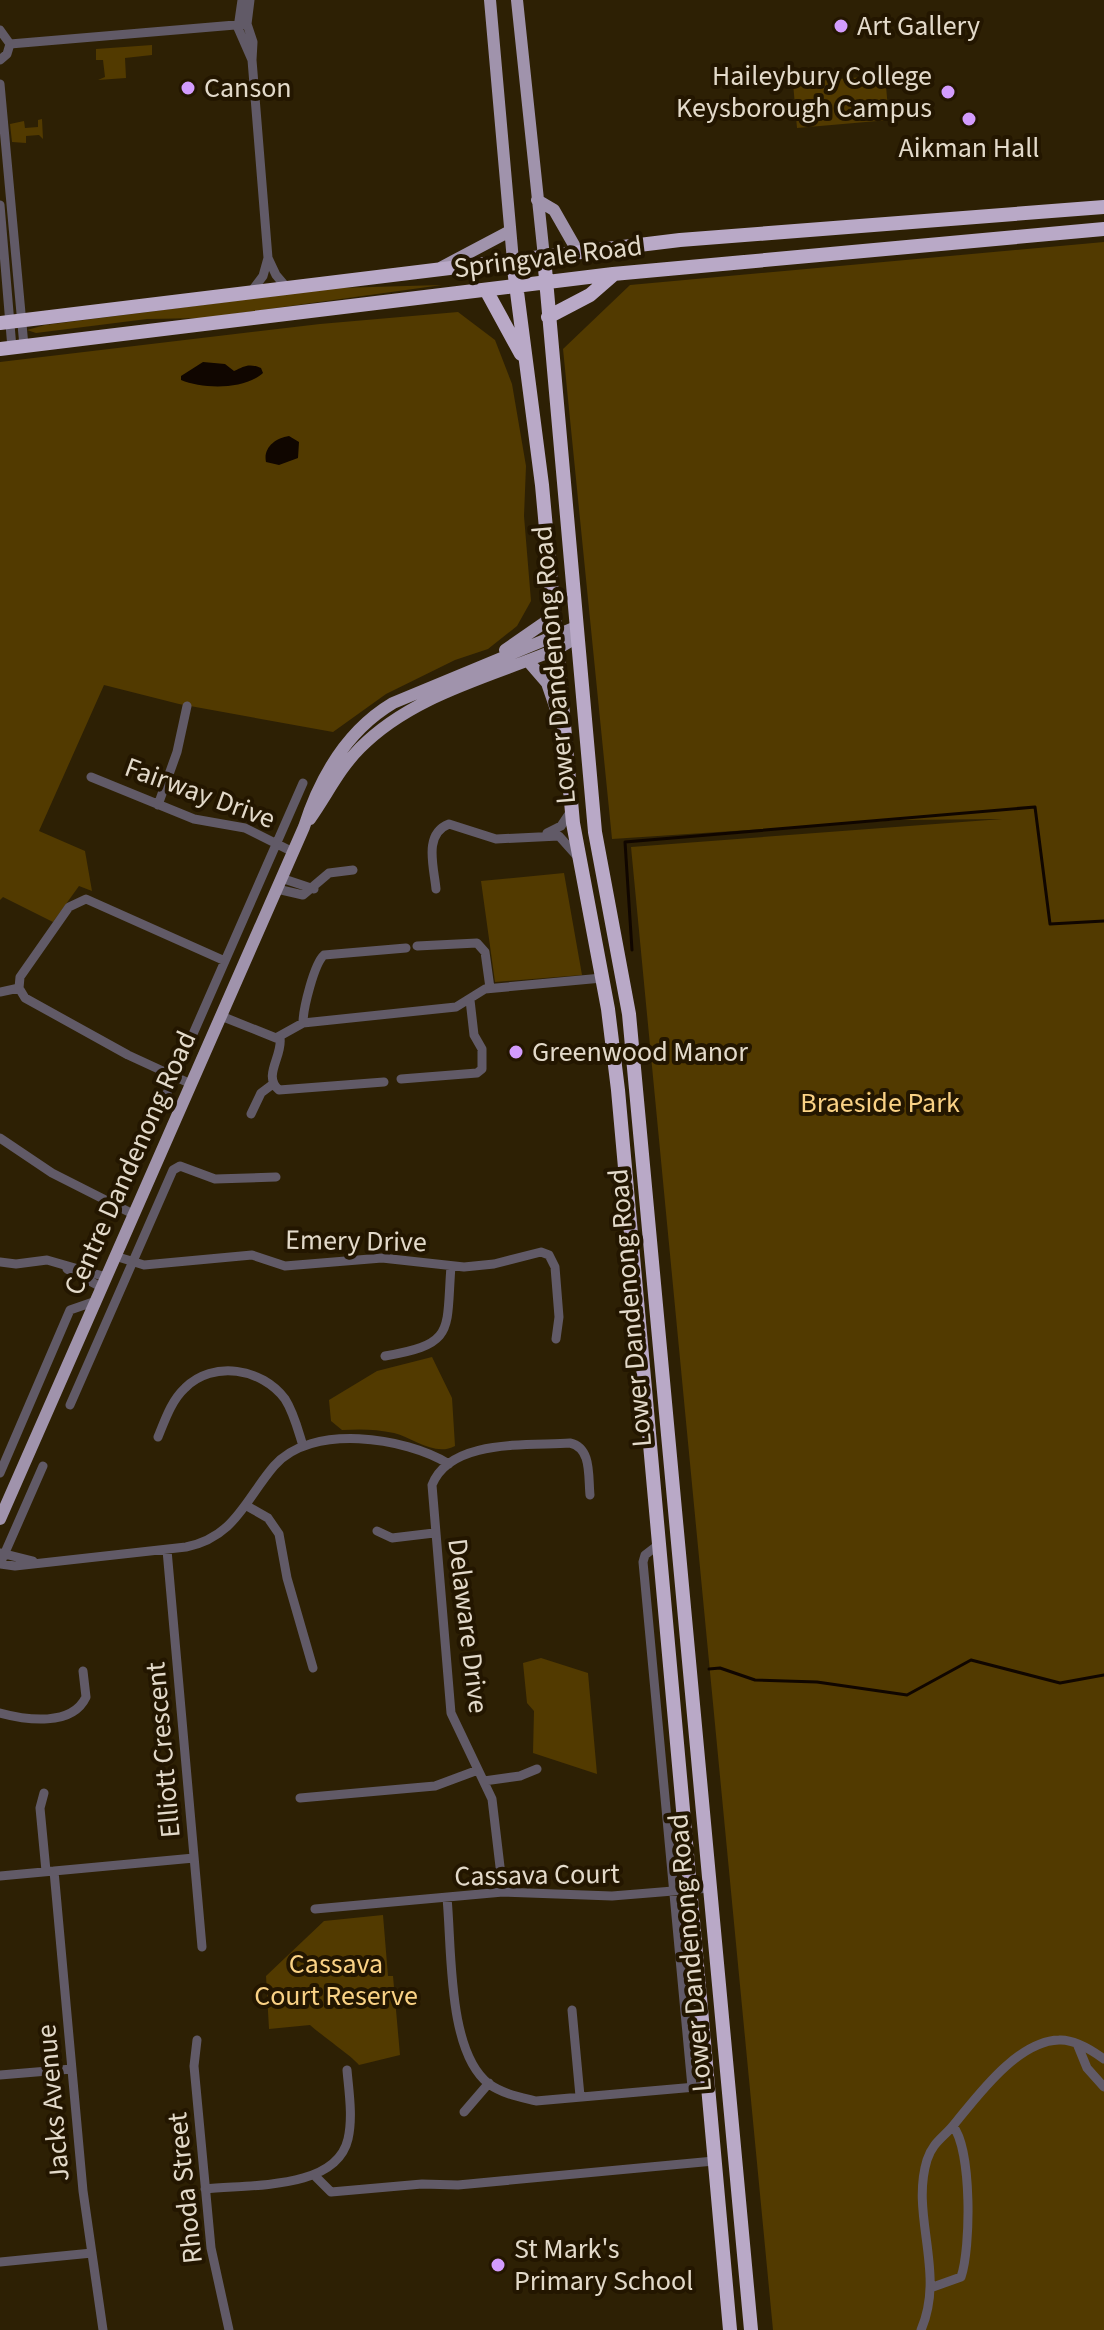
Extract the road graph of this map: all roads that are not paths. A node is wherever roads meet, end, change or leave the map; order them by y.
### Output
1 (242, 0) edge
2 (250, 0) edge
3 (517, 0) edge
4 (490, 2) edge
5 (242, 24) junction
6 (0, 30) edge
7 (10, 44) junction
8 (0, 60) edge
9 (0, 84) edge
10 (537, 200) junction
11 (0, 205) edge
12 (1104, 207) edge
13 (1104, 229) edge
14 (510, 231) junction
15 (578, 252) junction
16 (544, 257) junction
17 (268, 258) junction
18 (513, 261) junction
19 (435, 270) junction
20 (613, 274) junction
21 (545, 283) junction
22 (516, 286) junction
23 (287, 288) junction
24 (486, 290) junction
25 (251, 292) junction
26 (548, 317) junction
27 (10, 322) edge
28 (12, 348) edge
29 (525, 362) junction
30 (554, 616) junction
31 (577, 632) junction
32 (557, 642) junction
33 (528, 661) junction
34 (486, 663) junction
35 (187, 706) dead end
36 (565, 734) junction
37 (91, 777) dead end
38 (303, 783) dead end
39 (158, 805) junction
40 (572, 810) junction
41 (304, 827) junction
42 (544, 834) junction
43 (277, 844) junction
44 (293, 852) junction
45 (578, 857) junction
46 (353, 870) dead end
47 (279, 883) junction
48 (436, 889) dead end
49 (417, 946) dead end
50 (406, 948) dead end
51 (225, 961) junction
52 (602, 978) junction
53 (19, 988) junction
54 (490, 988) junction
55 (0, 992) edge
56 (470, 1000) junction
57 (221, 1016) junction
58 (303, 1023) junction
59 (280, 1038) junction
60 (174, 1076) junction
61 (401, 1079) dead end
62 (384, 1082) dead end
63 (191, 1084) junction
64 (273, 1084) junction
65 (251, 1114) dead end
66 (0, 1138) edge
67 (276, 1177) dead end
68 (120, 1202) junction
69 (136, 1208) junction
70 (115, 1256) junction
71 (0, 1262) edge
72 (132, 1263) junction
73 (451, 1266) junction
74 (103, 1282) junction
75 (96, 1301) junction
76 (556, 1339) dead end
77 (385, 1356) dead end
78 (70, 1405) dead end
79 (158, 1437) dead end
80 (303, 1446) junction
81 (43, 1466) dead end
82 (446, 1467) junction
83 (0, 1473) edge
84 (5, 1492) edge
85 (590, 1495) dead end
86 (247, 1506) junction
87 (0, 1519) edge
88 (377, 1531) dead end
89 (434, 1533) junction
90 (658, 1545) junction
91 (167, 1550) junction
92 (1, 1559) edge
93 (313, 1668) dead end
94 (83, 1671) dead end
95 (0, 1713) edge
96 (537, 1769) dead end
97 (478, 1770) junction
98 (484, 1781) junction
99 (44, 1793) dead end
100 (300, 1798) dead end
101 (194, 1858) junction
102 (50, 1871) junction
103 (0, 1876) edge
104 (710, 1888) junction
105 (690, 1890) junction
106 (503, 1892) junction
107 (673, 1892) junction
108 (447, 1898) junction
109 (315, 1909) dead end
110 (202, 1947) dead end
111 (572, 2010) dead end
112 (197, 2040) dead end
113 (1078, 2046) junction
114 (1104, 2059) edge
115 (72, 2069) junction
116 (347, 2070) dead end
117 (0, 2075) edge
118 (489, 2083) junction
119 (707, 2086) junction
120 (692, 2087) junction
121 (1104, 2087) edge
122 (580, 2096) junction
123 (464, 2112) dead end
124 (953, 2126) junction
125 (714, 2161) junction
126 (315, 2176) junction
127 (205, 2189) junction
128 (92, 2253) junction
129 (0, 2262) edge
130 (933, 2287) junction
131 (103, 2330) edge
132 (229, 2330) edge
133 (730, 2330) edge
134 (751, 2330) edge
135 (921, 2330) edge

1 - 5 street
2 - 5 street
3 - 10 main road
4 - 14 main road
5 - 7 street
5 - 17 street
6 - 7 street
7 - 8 street
9 - 27 street
10 - 15 main road
10 - 16 main road
11 - 27 street
12 - 15 highway, Springvale Road
13 - 20 highway, Springvale Road
14 - 18 main road
14 - 19 main road
15 - 16 highway, Springvale Road
16 - 18 highway, Springvale Road
16 - 21 highway, Lower Dandenong Road
17 - 23 street
17 - 25 street
18 - 19 highway, Springvale Road
18 - 22 highway, Lower Dandenong Road
19 - 23 highway, Springvale Road
20 - 21 highway, Springvale Road
20 - 26 highway
21 - 22 highway, Springvale Road
21 - 26 highway, Lower Dandenong Road
22 - 24 highway, Springvale Road
22 - 29 highway, Lower Dandenong Road
23 - 25 highway, Springvale Road
24 - 28 highway, Springvale Road
24 - 29 highway
25 - 27 highway, Springvale Road
26 - 31 highway, Lower Dandenong Road
27 - 28 street
29 - 30 highway, Lower Dandenong Road
30 - 32 highway, Lower Dandenong Road
30 - 34 main road
31 - 32 main road, Centre Dandenong Road
31 - 104 highway, Lower Dandenong Road
32 - 33 main road, Centre Dandenong Road
32 - 34 main road, Centre Dandenong Road
32 - 36 highway, Lower Dandenong Road
33 - 36 main road
33 - 41 main road, Centre Dandenong Road
34 - 41 main road, Centre Dandenong Road
35 - 39 street
36 - 40 highway, Lower Dandenong Road
37 - 39 street, Fairway Drive
38 - 43 street, Centre Dandenong Road
39 - 43 street, Fairway Drive
40 - 42 street
40 - 45 highway, Lower Dandenong Road
41 - 44 main road, Centre Dandenong Road
42 - 45 street
42 - 48 street
43 - 44 street, Fairway Drive
43 - 51 street, Centre Dandenong Road
44 - 47 main road, Centre Dandenong Road
45 - 52 highway, Lower Dandenong Road
46 - 47 street
47 - 57 main road, Centre Dandenong Road
49 - 54 street
50 - 58 street
51 - 53 street
51 - 60 street, Centre Dandenong Road
52 - 54 street
52 - 90 highway, Lower Dandenong Road
53 - 55 street
53 - 60 street
54 - 56 street
56 - 58 street
56 - 61 street
57 - 59 street
57 - 63 main road, Centre Dandenong Road
58 - 59 street
59 - 64 street
60 - 63 street
60 - 68 street, Centre Dandenong Road
62 - 64 street
63 - 69 main road, Centre Dandenong Road
64 - 65 street
66 - 68 street
67 - 72 street, Centre Dandenong Road
68 - 69 street
69 - 70 main road, Centre Dandenong Road
70 - 72 street, Emery Drive
70 - 74 main road, Centre Dandenong Road
71 - 74 street
72 - 73 street, Emery Drive
72 - 78 street, Centre Dandenong Road
73 - 76 street, Emery Drive
73 - 77 street
74 - 75 main road, Centre Dandenong Road
75 - 83 street
75 - 84 main road, Centre Dandenong Road
79 - 80 street
80 - 82 street
80 - 86 street
81 - 92 street
82 - 85 street
82 - 89 street, Delaware Drive
84 - 87 main road, Centre Dandenong Road
86 - 91 street
86 - 93 street
88 - 89 street
89 - 97 street, Delaware Drive
90 - 105 highway, Lower Dandenong Road
90 - 107 street, Lower Dandenong Road
91 - 92 street
91 - 101 street, Elliott Crescent
94 - 95 street
96 - 98 street
97 - 98 street, Delaware Drive
97 - 100 street
98 - 106 street, Delaware Drive
99 - 102 street, Jacks Avenue
101 - 102 street
101 - 110 street, Elliott Crescent
102 - 103 street
102 - 115 street, Jacks Avenue
104 - 105 street, Cassava Court
104 - 134 highway, Lower Dandenong Road
105 - 107 street, Cassava Court
105 - 119 highway, Lower Dandenong Road
106 - 107 street, Cassava Court
106 - 108 street, Cassava Court
107 - 120 street, Lower Dandenong Road
108 - 109 street, Cassava Court
108 - 118 street
111 - 122 street
112 - 127 street, Rhoda Street
113 - 114 street
113 - 121 street
113 - 124 street
115 - 117 street
115 - 128 street, Jacks Avenue
116 - 126 street
118 - 122 street
118 - 123 street
119 - 120 street
119 - 125 highway, Lower Dandenong Road
120 - 122 street
124 - 130 street
124 - 130 street
125 - 126 street
125 - 133 highway, Lower Dandenong Road
126 - 127 street
127 - 132 street, Rhoda Street
128 - 129 street
128 - 131 street, Jacks Avenue
130 - 135 street

